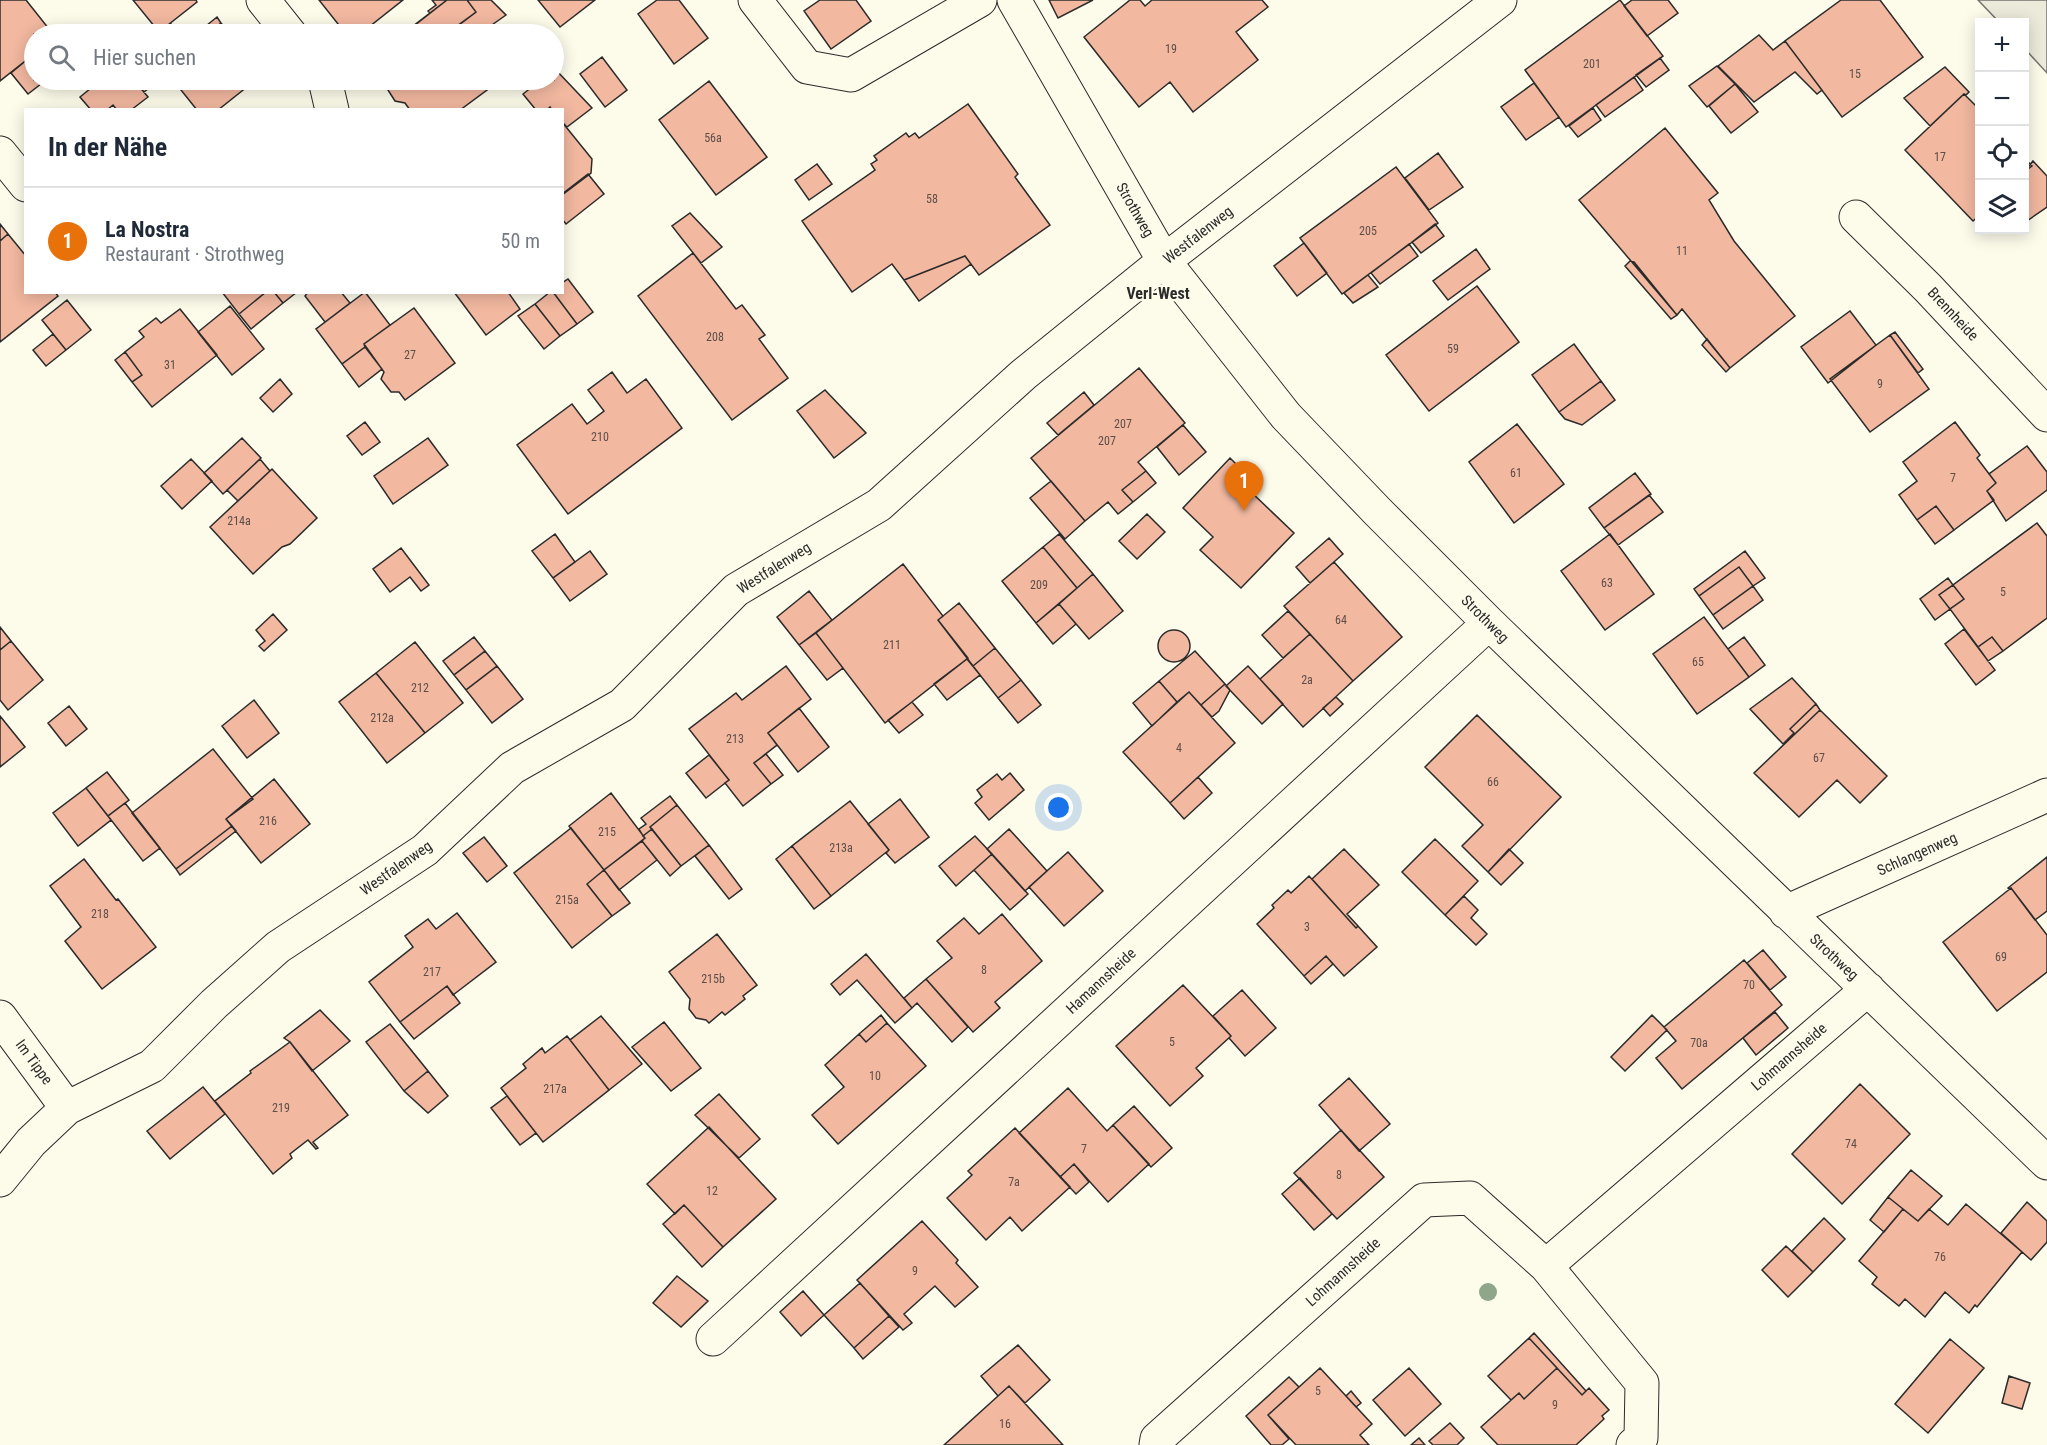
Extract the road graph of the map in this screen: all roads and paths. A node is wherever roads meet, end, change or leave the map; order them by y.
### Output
1 (263, 0) edge
2 (755, 0) edge
3 (980, 0) edge
4 (1014, 0) edge
5 (1500, 0) edge
6 (282, 24) edge
7 (327, 90) edge
8 (332, 108) edge
9 (0, 153) edge
10 (24, 183) edge
11 (1856, 217) dead end
12 (1164, 261) junction
13 (2047, 415) edge
14 (1489, 623) junction
15 (2047, 795) edge
16 (1786, 912) junction
17 (1868, 989) junction
18 (0, 1017) edge
19 (67, 1108) junction
20 (2047, 1163) edge
21 (0, 1180) edge
22 (1546, 1266) junction
23 (713, 1339) dead end
24 (1156, 1445) edge
25 (1633, 1445) edge

1 - 6 street
2 - 3 street
4 - 12 street, Strothweg
5 - 12 street, Westfalenweg
7 - 8 street
9 - 10 street
11 - 13 street, Brennheide
12 - 14 street, Strothweg
12 - 19 street, Westfalenweg
14 - 16 street, Strothweg
14 - 23 street, Hamannsheide
15 - 16 street, Schlangenweg
16 - 17 street, Strothweg
17 - 20 street, Strothweg
17 - 22 street, Lohmannsheide
18 - 19 street, Im Tippe
19 - 21 street, Westfalenweg
22 - 24 street, Lohmannsheide
22 - 25 street, Lohmannsheide

